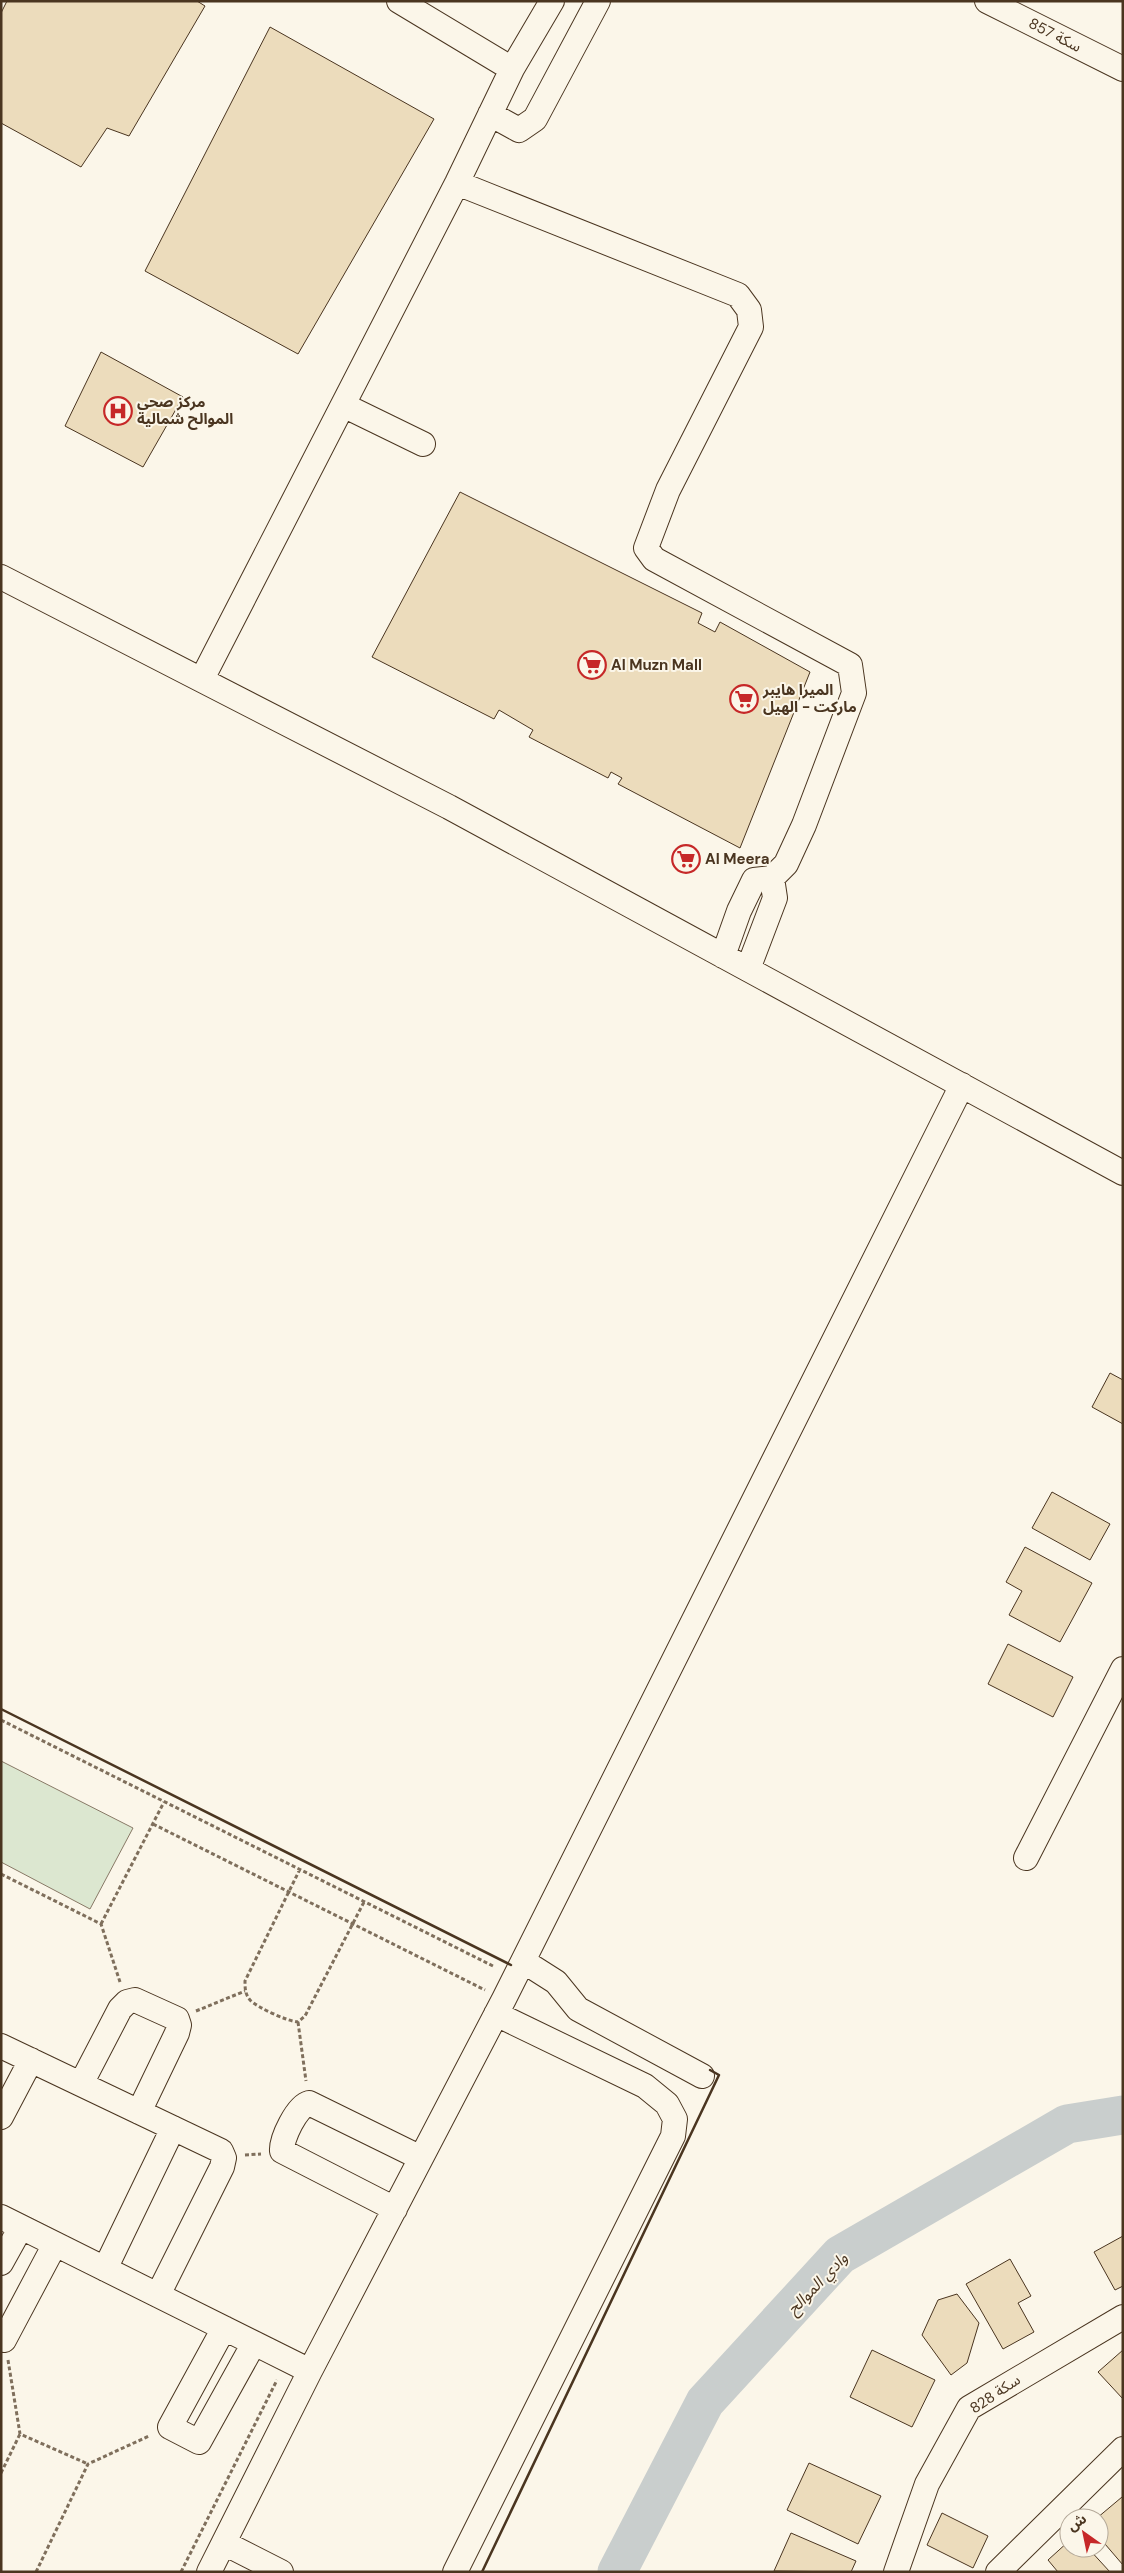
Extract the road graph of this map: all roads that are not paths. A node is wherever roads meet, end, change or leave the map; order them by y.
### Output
1 (399, 1) edge
2 (552, 1) edge
3 (598, 1) edge
4 (989, 2) edge
5 (512, 69) junction
6 (1123, 69) edge
7 (490, 114) junction
8 (457, 183) junction
9 (343, 405) junction
10 (423, 444) dead end
11 (1, 577) edge
12 (202, 679) junction
13 (763, 879) junction
14 (723, 956) junction
15 (748, 969) junction
16 (962, 1086) junction
17 (1123, 1172) edge
18 (1123, 1669) edge
19 (1026, 1858) dead end
20 (519, 1969) junction
21 (500, 2007) junction
22 (1, 2046) edge
23 (31, 2060) junction
24 (702, 2076) dead end
25 (82, 2084) junction
26 (139, 2112) junction
27 (1, 2117) edge
28 (173, 2128) junction
29 (421, 2158) junction
30 (395, 2209) junction
31 (11, 2222) edge
32 (55, 2244) junction
33 (1, 2263) edge
34 (105, 2268) junction
35 (158, 2295) junction
36 (1123, 2317) edge
37 (224, 2328) junction
38 (3, 2339) edge
39 (254, 2343) junction
40 (310, 2371) junction
41 (1123, 2449) edge
42 (224, 2543) junction
43 (210, 2572) edge
44 (281, 2572) edge
45 (455, 2572) edge
46 (896, 2572) edge
47 (998, 2572) edge

1 - 5 street
2 - 5 street
3 - 7 street
4 - 6 street, سكة 857
5 - 7 street
7 - 8 street
8 - 9 street
8 - 13 street
9 - 10 street
9 - 12 street
11 - 12 street
12 - 14 street
13 - 14 street
13 - 15 street
14 - 15 street
15 - 16 street
16 - 17 street
16 - 20 street
18 - 19 street
20 - 21 street
20 - 24 street
21 - 29 street
21 - 45 street
22 - 23 street
23 - 25 street
23 - 27 street
25 - 26 street
25 - 26 street
26 - 28 street
28 - 34 street
28 - 35 street
29 - 30 street
29 - 30 street
30 - 40 street
31 - 32 street
31 - 33 street
32 - 34 street
32 - 38 street
34 - 35 street
35 - 37 street
36 - 46 street, سكة 828
37 - 39 street
37 - 39 street
39 - 40 street
40 - 42 street
41 - 47 street
42 - 43 street
42 - 44 street

